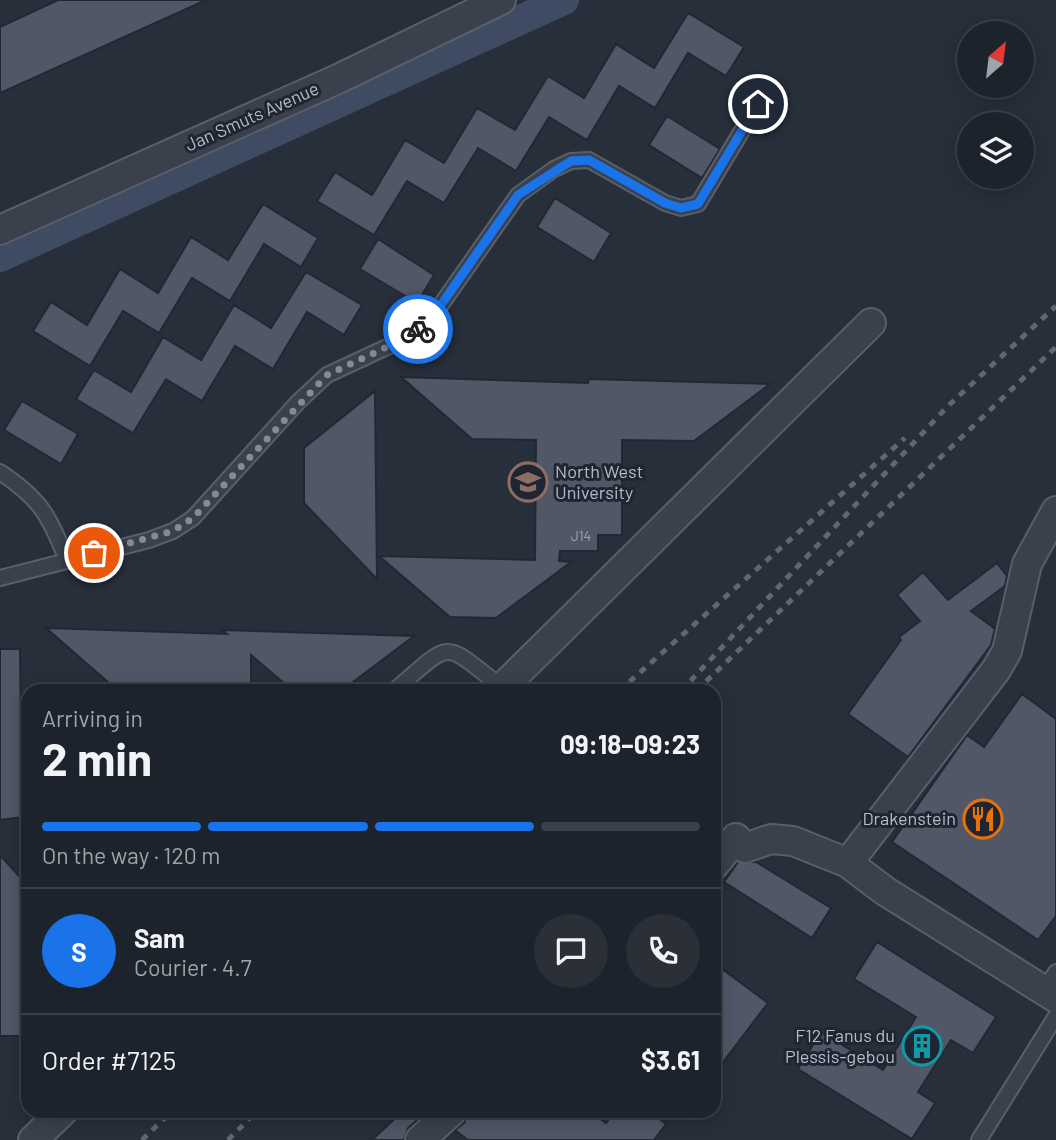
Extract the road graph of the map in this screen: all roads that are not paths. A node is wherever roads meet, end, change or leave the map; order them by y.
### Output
1 (501, 0) edge
2 (758, 104) dead end
3 (0, 230) edge
4 (871, 323) dead end
5 (0, 472) edge
6 (1056, 511) edge
7 (67, 560) junction
8 (0, 578) edge
9 (402, 684) edge
10 (494, 684) edge
11 (507, 684) edge
12 (721, 856) edge
13 (848, 863) junction
14 (1052, 987) edge
15 (1056, 1016) edge
16 (56, 1118) edge
17 (445, 1118) edge
18 (33, 1140) edge
19 (421, 1140) edge
20 (979, 1140) edge

1 - 3 street, Jan Smuts Avenue
2 - 7 lane
4 - 11 street
5 - 7 lane
6 - 13 street
7 - 8 lane
9 - 10 lane
12 - 13 street
13 - 14 street
15 - 20 lane
16 - 18 street
17 - 19 street

